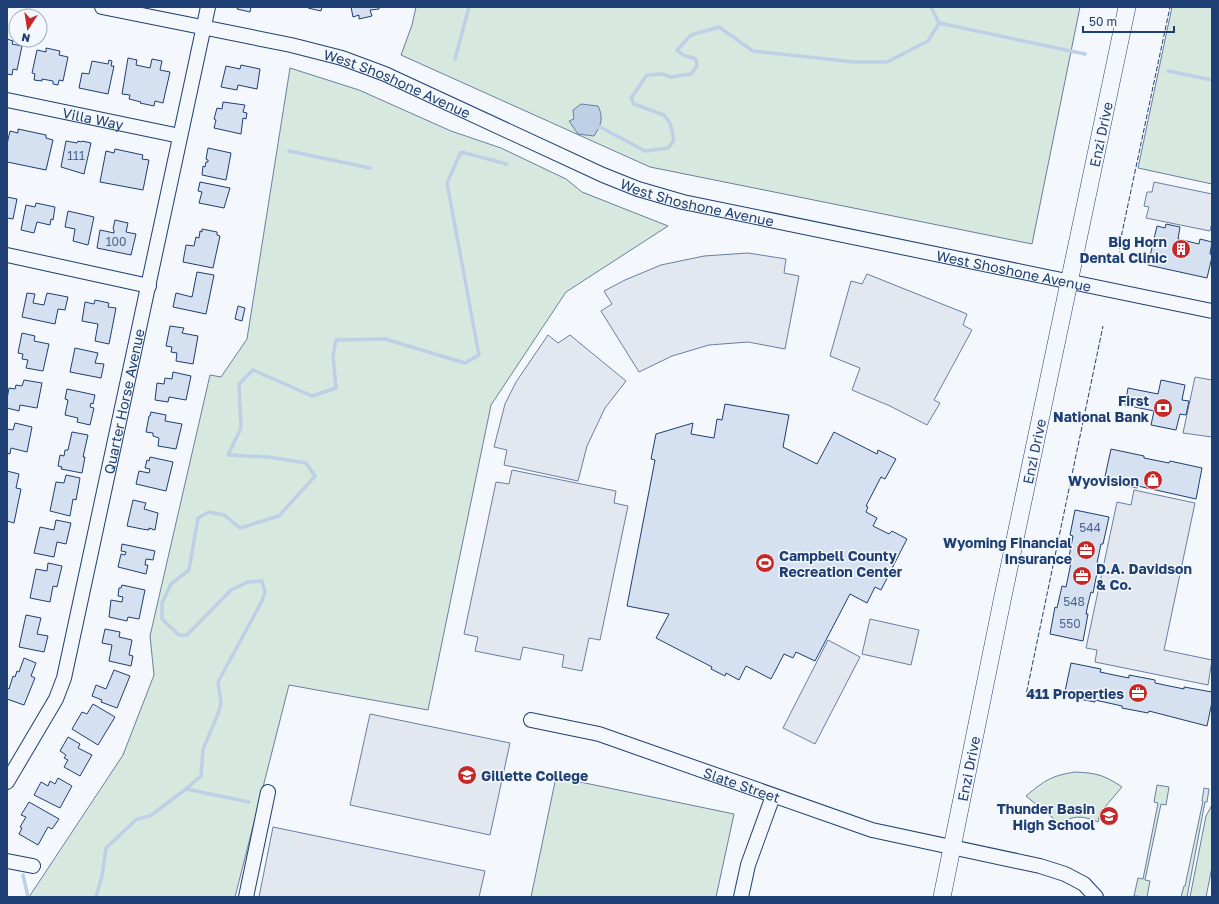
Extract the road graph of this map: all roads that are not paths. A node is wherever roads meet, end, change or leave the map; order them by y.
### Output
1 (102, 7) edge
2 (208, 7) edge
3 (1127, 7) edge
4 (203, 27) junction
5 (7, 100) edge
6 (180, 136) junction
7 (7, 256) edge
8 (1069, 281) junction
9 (149, 286) junction
10 (1212, 311) edge
11 (531, 720) dead end
12 (7, 782) edge
13 (268, 792) dead end
14 (773, 796) junction
15 (953, 848) junction
16 (7, 861) edge
17 (33, 866) dead end
18 (246, 897) edge
19 (741, 897) edge
20 (942, 897) edge
21 (1096, 897) edge

1 - 4 street, West Shoshone Avenue
2 - 4 street, Quarter Horse Avenue
3 - 8 main road, Enzi Drive
4 - 6 street, Quarter Horse Avenue
4 - 8 street, West Shoshone Avenue
5 - 6 street, Villa Way
6 - 9 street, Quarter Horse Avenue
7 - 9 street
8 - 10 street, West Shoshone Avenue
8 - 15 main road, Enzi Drive
9 - 12 street, Quarter Horse Avenue
11 - 14 street, Slate Street
13 - 18 street
14 - 15 street, Slate Street
14 - 19 street
15 - 20 main road, Enzi Drive
15 - 21 street, Slate Street
16 - 17 street

